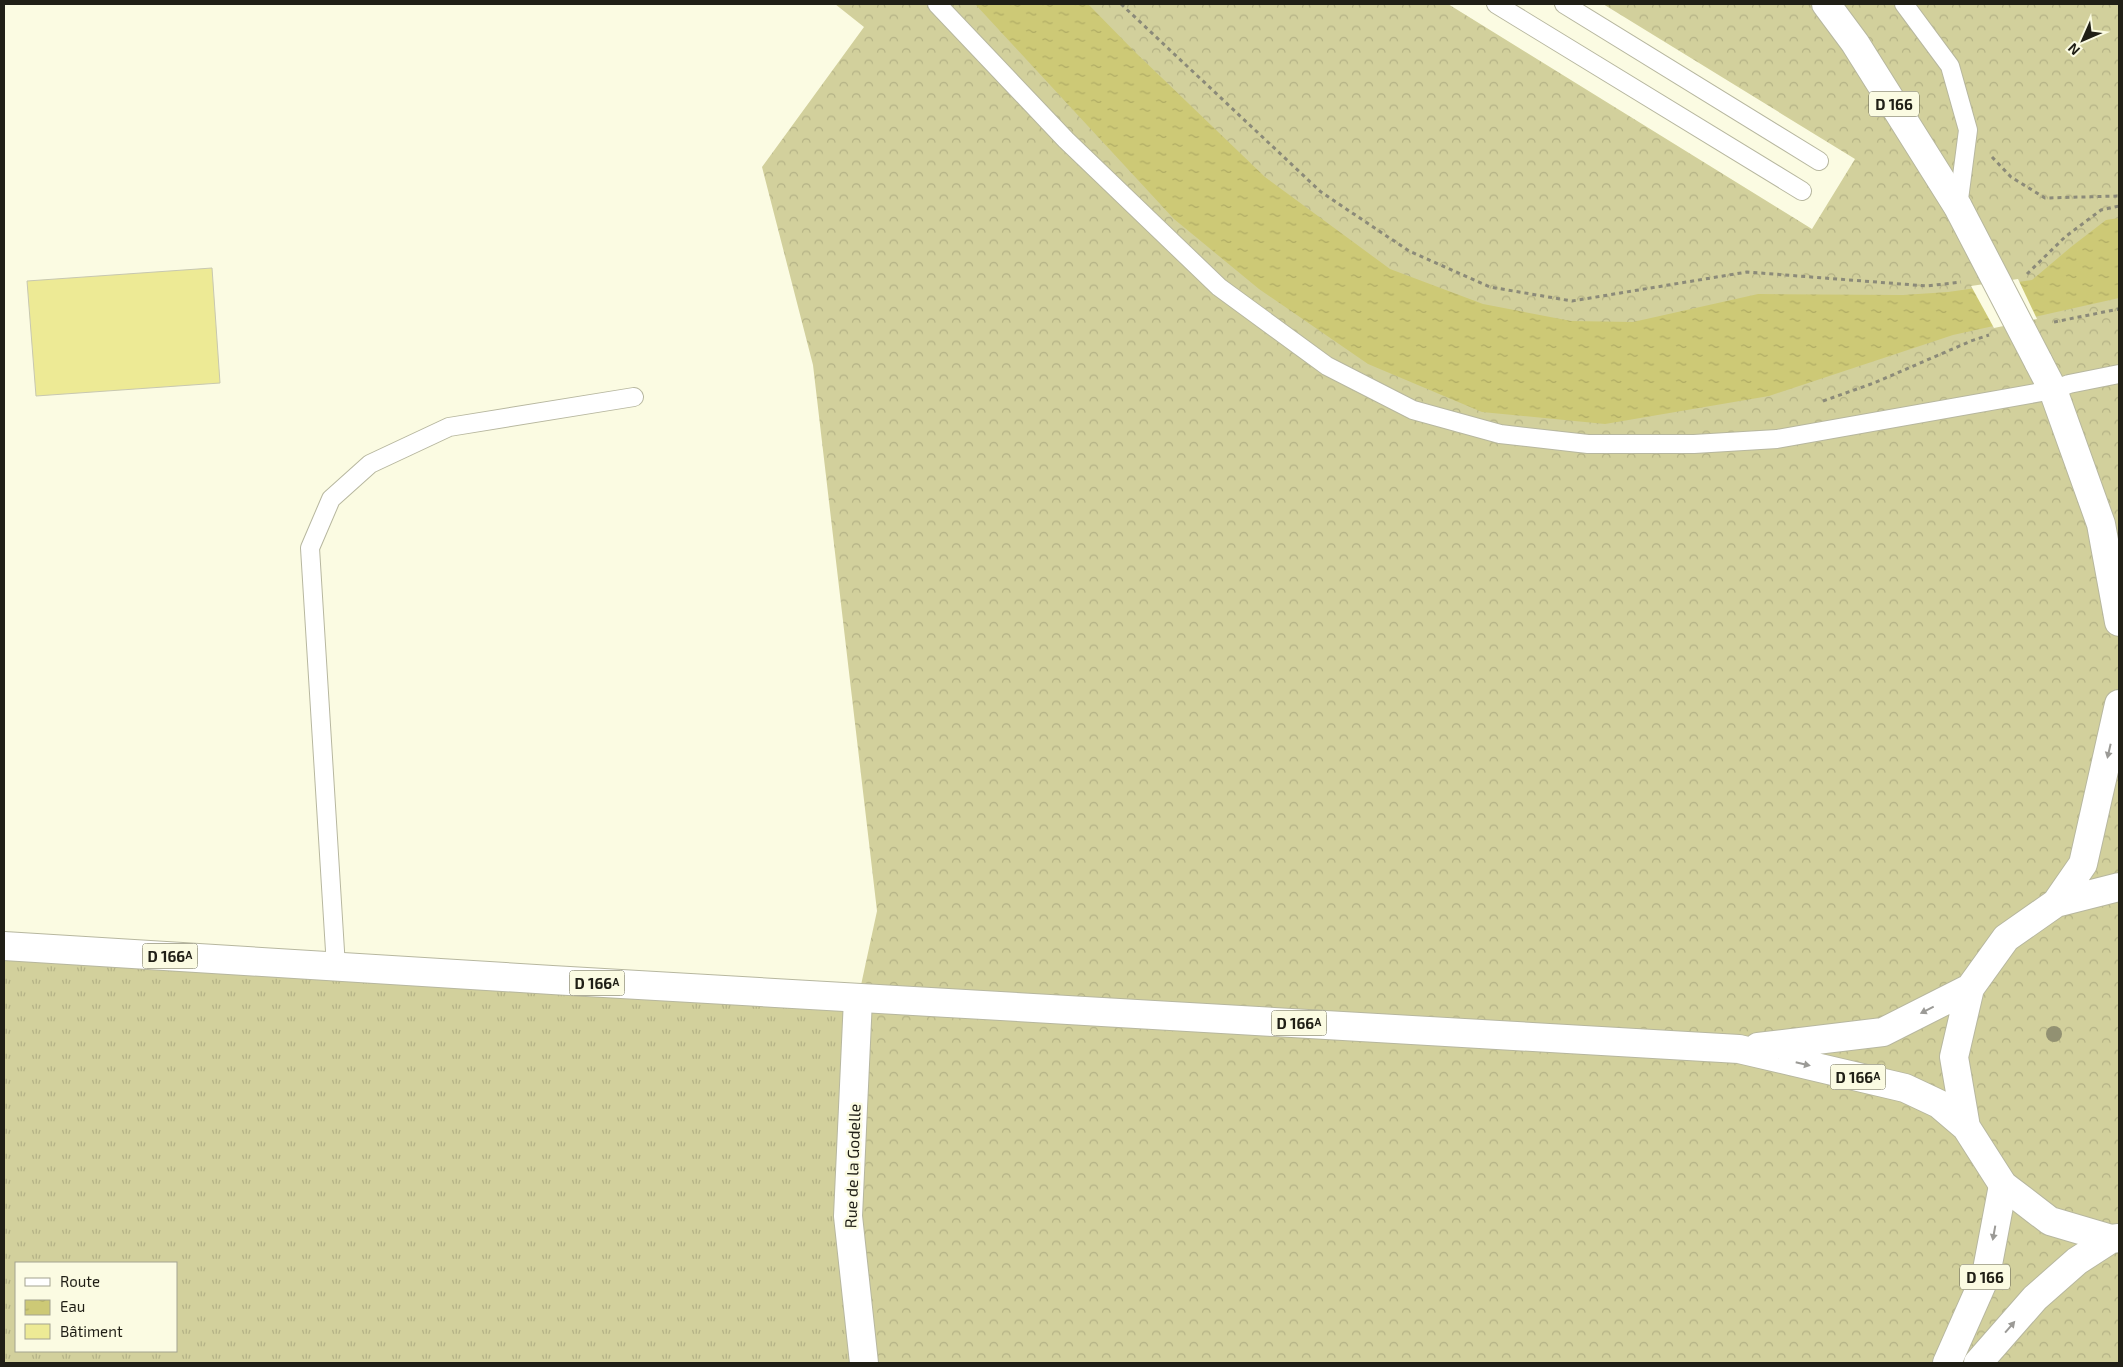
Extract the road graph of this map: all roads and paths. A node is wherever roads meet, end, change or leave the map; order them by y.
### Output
1 (937, 4) edge
2 (1121, 4) edge
3 (1496, 4) edge
4 (1564, 4) edge
5 (1826, 4) edge
6 (1904, 4) edge
7 (1968, 130) junction
8 (1819, 161) dead end
9 (1802, 191) dead end
10 (2119, 196) edge
11 (2119, 206) edge
12 (1958, 208) junction
13 (2019, 275) dead end
14 (1964, 282) dead end
15 (2119, 309) edge
16 (2046, 324) dead end
17 (1997, 333) dead end
18 (2119, 374) edge
19 (2053, 390) junction
20 (634, 397) dead end
21 (1819, 403) dead end
22 (2119, 622) edge
23 (2119, 704) edge
24 (2119, 887) edge
25 (2056, 903) junction
26 (4, 946) edge
27 (336, 967) junction
28 (1970, 988) junction
29 (858, 998) junction
30 (1739, 1049) junction
31 (1966, 1127) junction
32 (2003, 1185) junction
33 (2115, 1238) edge
34 (864, 1363) edge
35 (1947, 1363) edge
36 (1978, 1363) edge

1 - 19 lane
2 - 14 path
3 - 9 lane
4 - 8 lane
5 - 12 main road, D 166
6 - 7 lane
7 - 10 path
7 - 12 lane
11 - 13 path
12 - 19 main road, D 166, bridge
15 - 16 path
17 - 21 path
18 - 19 lane
19 - 22 main road, D 166
20 - 27 lane
23 -> 25 main road
24 - 25 main road
25 - 28 main road
26 - 27 main road, D 166ᴬ
27 - 29 main road, D 166ᴬ
28 -> 30 main road, D 166ᴬ
28 - 31 main road
29 - 30 main road, D 166ᴬ
29 - 34 main road, Rue de la Godelle
30 -> 31 main road, D 166ᴬ
31 - 32 main road
32 - 33 main road
32 -> 35 main road, D 166
36 -> 33 main road, D 166

